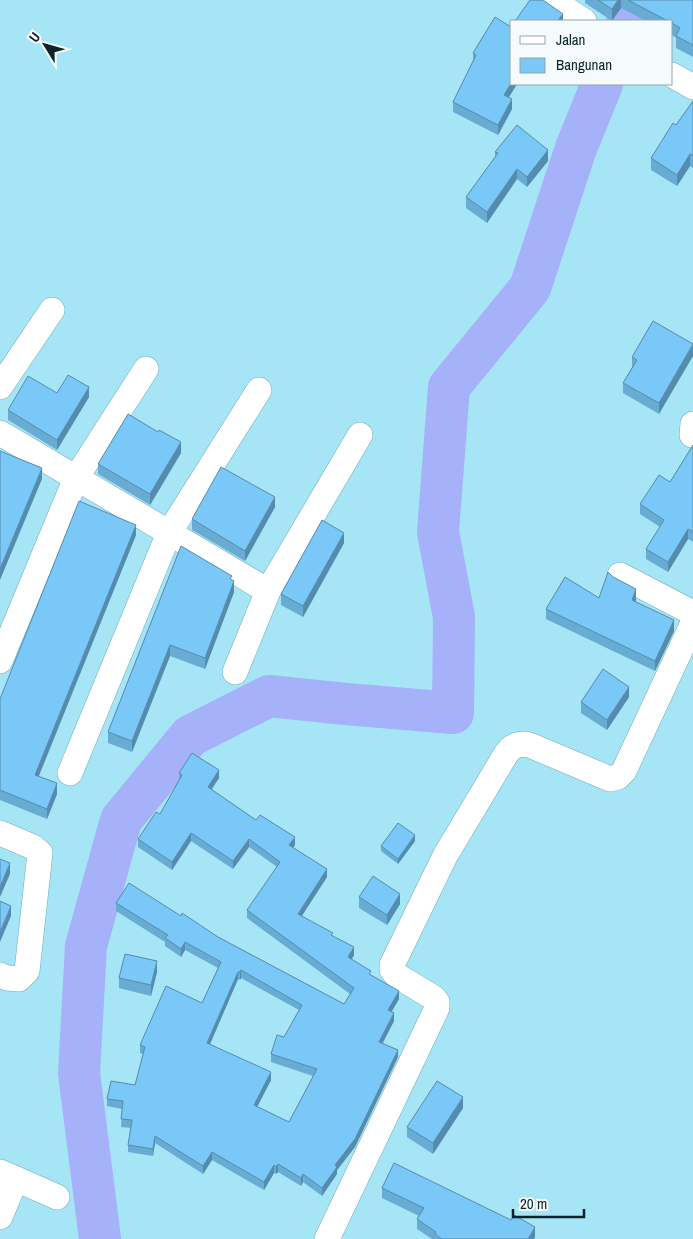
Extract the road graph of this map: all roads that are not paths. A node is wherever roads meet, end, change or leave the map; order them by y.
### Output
1 (552, 0) edge
2 (582, 20) edge
3 (673, 76) edge
4 (693, 87) edge
5 (52, 310) dead end
6 (146, 369) dead end
7 (0, 388) edge
8 (259, 390) dead end
9 (0, 433) edge
10 (360, 435) dead end
11 (76, 478) junction
12 (169, 533) junction
13 (620, 575) dead end
14 (268, 591) junction
15 (693, 614) edge
16 (693, 623) edge
17 (0, 661) edge
18 (235, 672) dead end
19 (70, 773) dead end
20 (0, 834) edge
21 (0, 975) edge
22 (8, 1176) edge
23 (57, 1197) dead end
24 (0, 1217) edge
25 (327, 1239) edge

1 - 2 street
3 - 4 street
5 - 7 street
6 - 11 street
8 - 12 street
9 - 11 street
10 - 14 street
11 - 12 street
11 - 17 street
12 - 14 street
12 - 19 street
13 - 15 street
14 - 18 street
16 - 25 street
20 - 21 street
22 - 23 street
22 - 24 street

